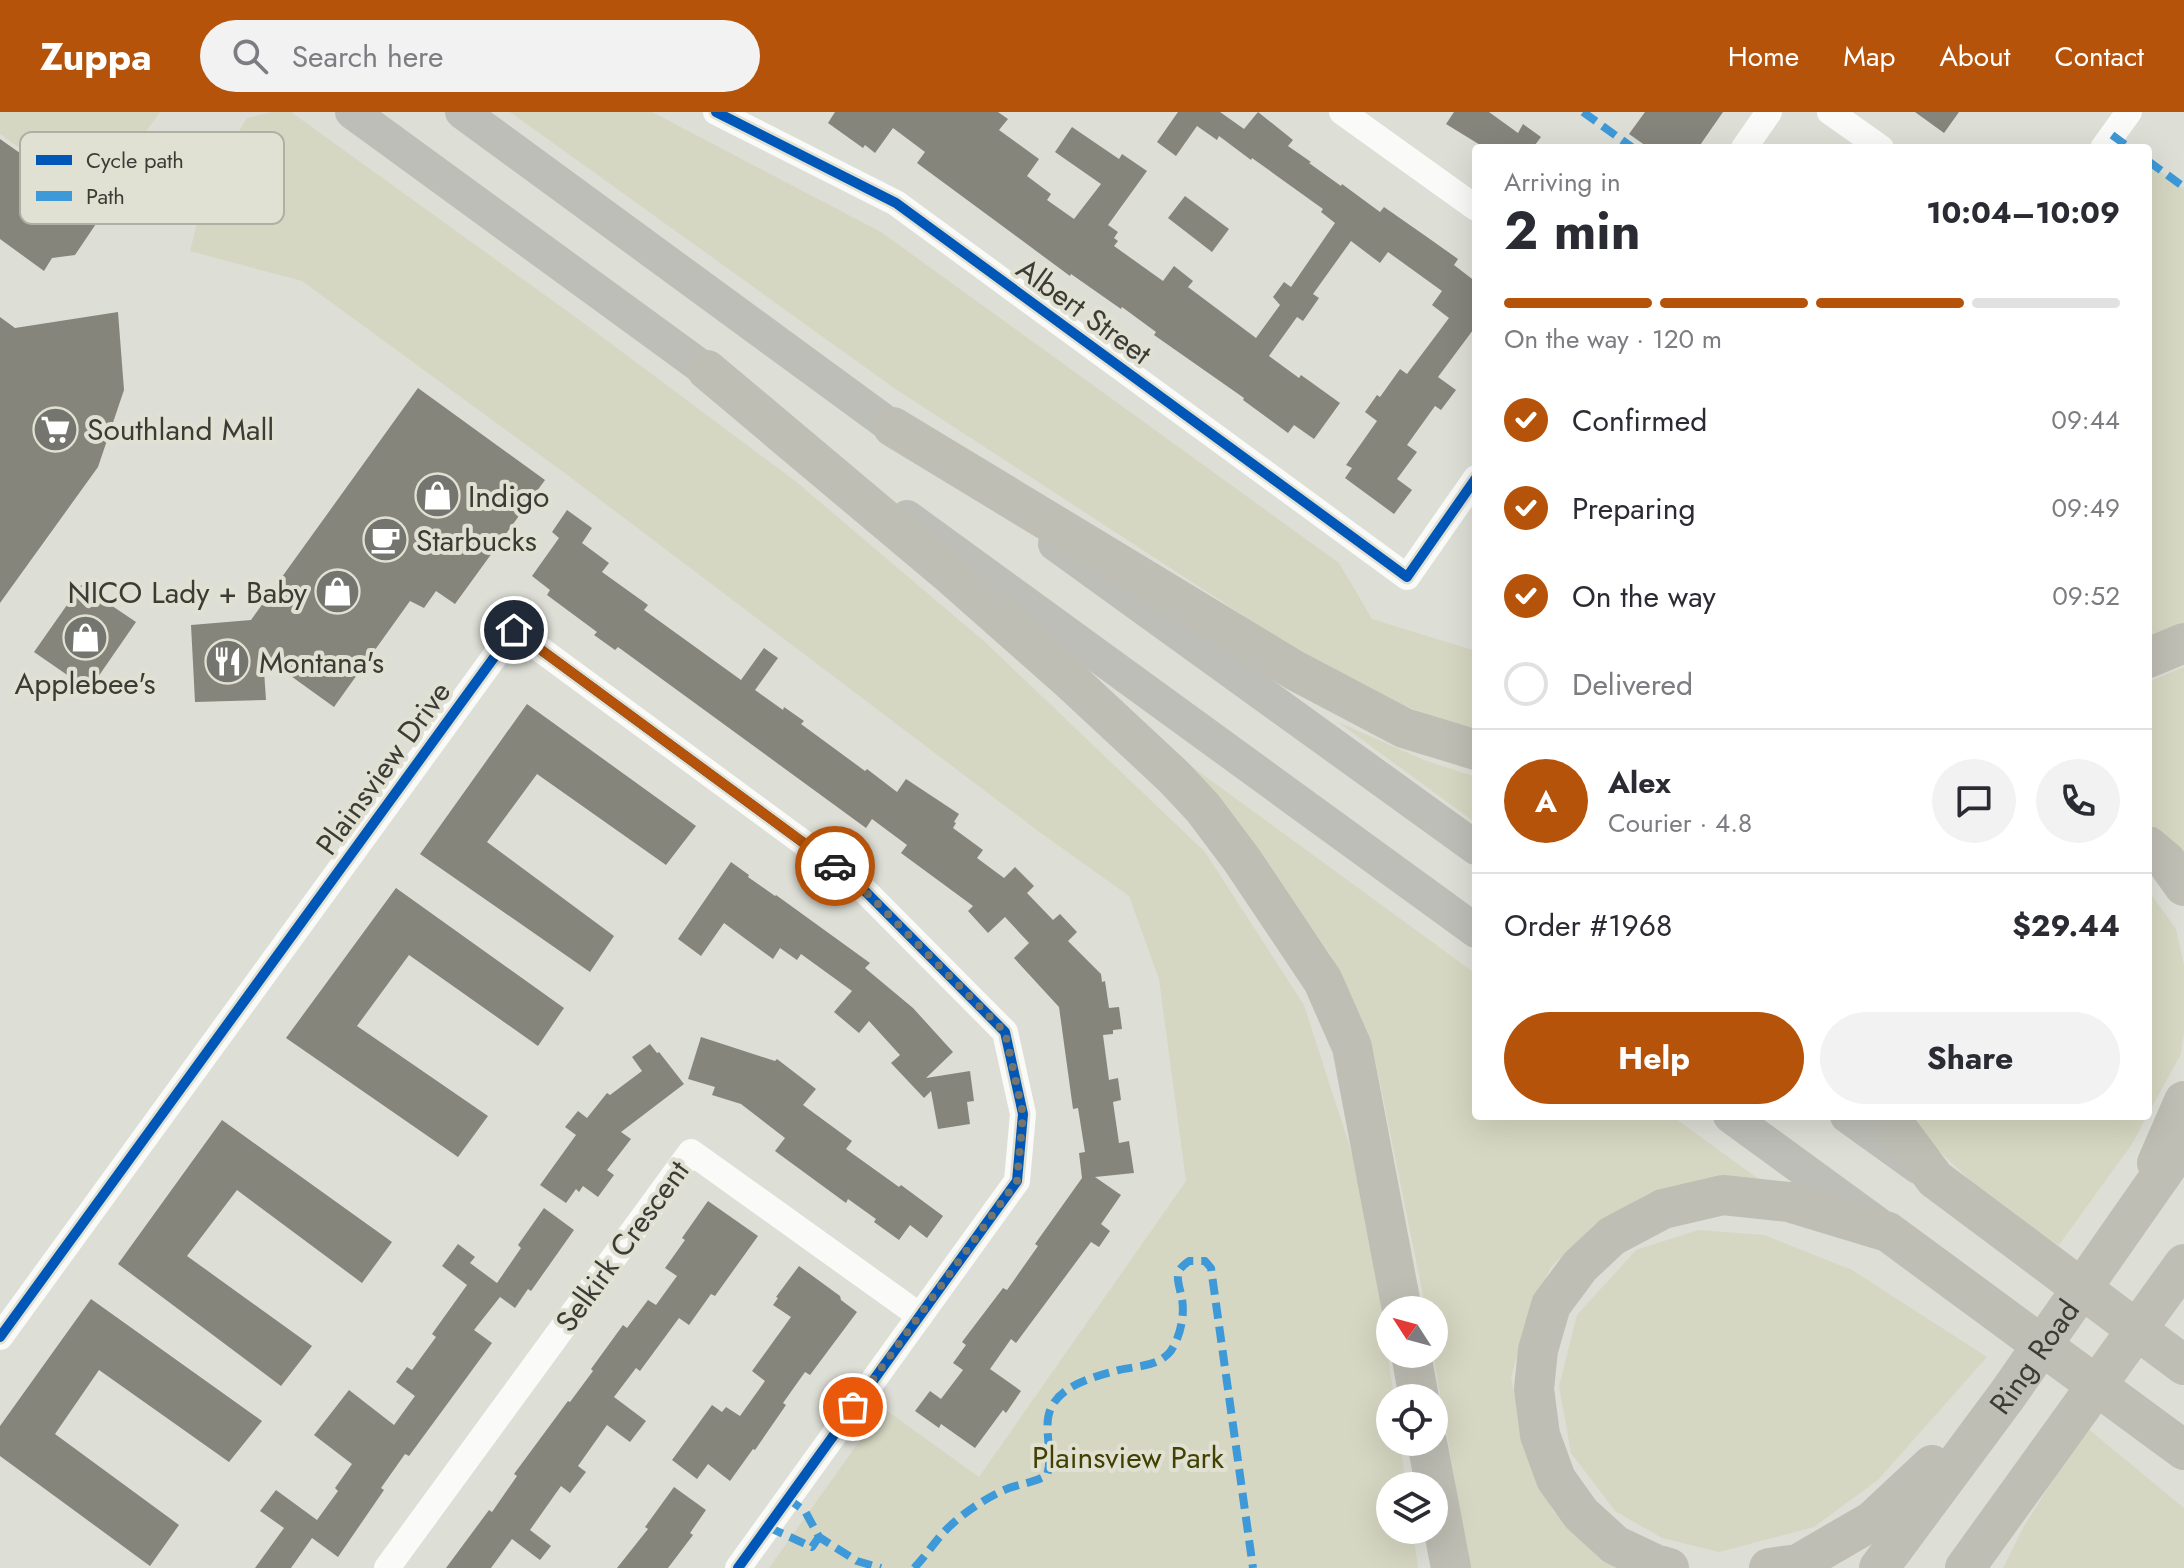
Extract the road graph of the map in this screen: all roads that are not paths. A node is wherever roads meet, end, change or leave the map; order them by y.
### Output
1 (352, 112) edge
2 (462, 112) edge
3 (716, 112) edge
4 (1342, 112) edge
5 (1769, 112) edge
6 (1830, 112) edge
7 (2129, 112) edge
8 (756, 121) edge
9 (1747, 144) edge
10 (1875, 144) edge
11 (2106, 144) edge
12 (1472, 205) edge
13 (707, 370) junction
14 (893, 427) junction
15 (1472, 484) edge
16 (2184, 643) edge
17 (2152, 656) edge
18 (1472, 749) edge
19 (1472, 845) edge
20 (2152, 849) edge
21 (2184, 886) edge
22 (1472, 928) edge
23 (2184, 1101) edge
24 (1735, 1120) edge
25 (1853, 1120) edge
26 (1891, 1120) edge
27 (2184, 1142) edge
28 (1935, 1179) junction
29 (2141, 1201) junction
30 (1888, 1232) junction
31 (2184, 1264) edge
32 (1399, 1296) edge
33 (920, 1316) junction
34 (0, 1337) edge
35 (2183, 1364) edge
36 (2008, 1394) junction
37 (2184, 1450) edge
38 (1430, 1456) edge
39 (2037, 1469) junction
40 (387, 1568) edge
41 (738, 1568) edge
42 (1451, 1568) edge
43 (1669, 1568) edge
44 (1769, 1568) edge
45 (1879, 1568) edge
46 (1965, 1568) edge
47 (1984, 1568) edge

1 - 13 main road
2 - 14 main road
3 - 8 street, Albert Street
4 - 12 street
5 - 9 street
6 - 10 street
7 - 11 street
8 - 15 street, Albert Street
13 - 22 main road
13 - 32 highway
14 - 18 highway
14 - 19 main road
16 - 17 highway
20 - 21 highway
23 - 29 highway
24 - 30 main road
25 - 28 main road
26 - 28 highway
27 - 29 highway, Ring Road
28 - 35 highway
29 - 36 highway, Ring Road
30 - 37 highway
30 - 43 highway
31 - 39 highway
33 - 34 street, Plainsview Drive
33 - 40 street, Selkirk Crescent
33 - 41 street, Plainsview Drive
36 - 44 highway
36 - 45 highway, Ring Road
38 - 42 highway
39 - 46 highway
39 - 47 highway

